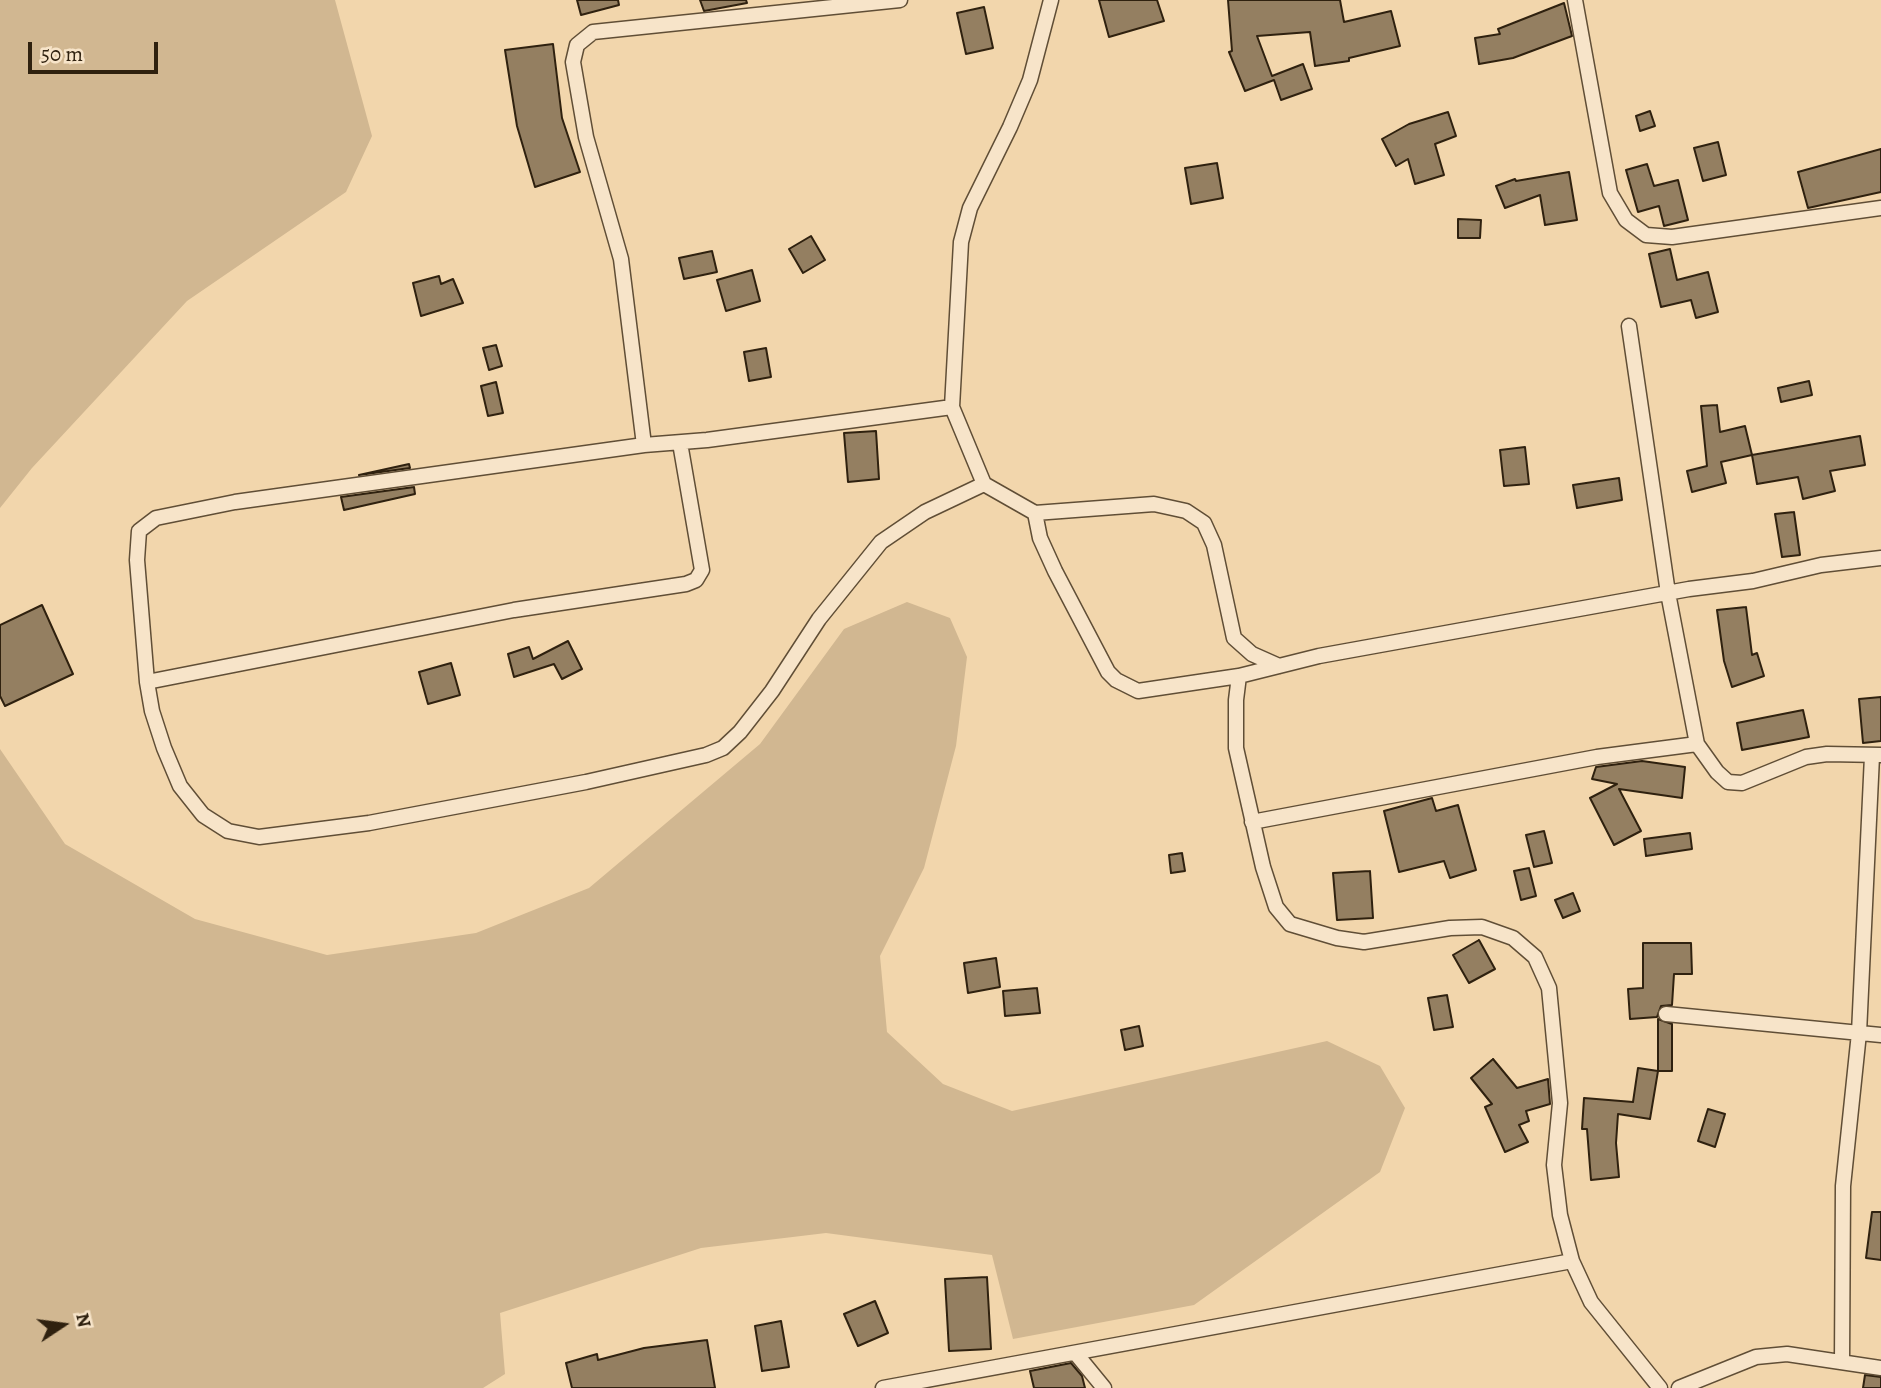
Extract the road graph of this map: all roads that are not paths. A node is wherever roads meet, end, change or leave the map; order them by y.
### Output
1 (900, 0) edge
2 (1051, 0) edge
3 (1575, 0) edge
4 (1881, 208) edge
5 (1629, 326) dead end
6 (952, 407) junction
7 (680, 443) junction
8 (644, 445) junction
9 (984, 484) junction
10 (1035, 513) junction
11 (1881, 558) edge
12 (1668, 593) junction
13 (1279, 666) junction
14 (1239, 676) junction
15 (147, 682) junction
16 (1697, 744) junction
17 (1876, 755) edge
18 (1252, 822) junction
19 (1666, 1014) dead end
20 (1859, 1033) junction
21 (1881, 1035) edge
22 (1572, 1261) junction
23 (1076, 1355) junction
24 (1842, 1362) junction
25 (1881, 1368) edge
26 (883, 1388) edge
27 (1104, 1388) edge
28 (1660, 1388) edge
29 (1679, 1388) edge

1 - 8 street
2 - 6 street
3 - 4 street
5 - 12 street
6 - 7 street
6 - 9 street
7 - 8 street
7 - 15 street
8 - 15 street
9 - 10 street
9 - 15 street
10 - 13 street
10 - 14 street
11 - 12 street
12 - 13 street
12 - 16 street
13 - 14 street
14 - 18 street
16 - 17 street
16 - 18 street
17 - 20 street
18 - 22 street
19 - 20 street
20 - 21 street
20 - 24 street
22 - 23 street
22 - 28 street
23 - 26 street
23 - 27 street
24 - 25 street
24 - 29 street

